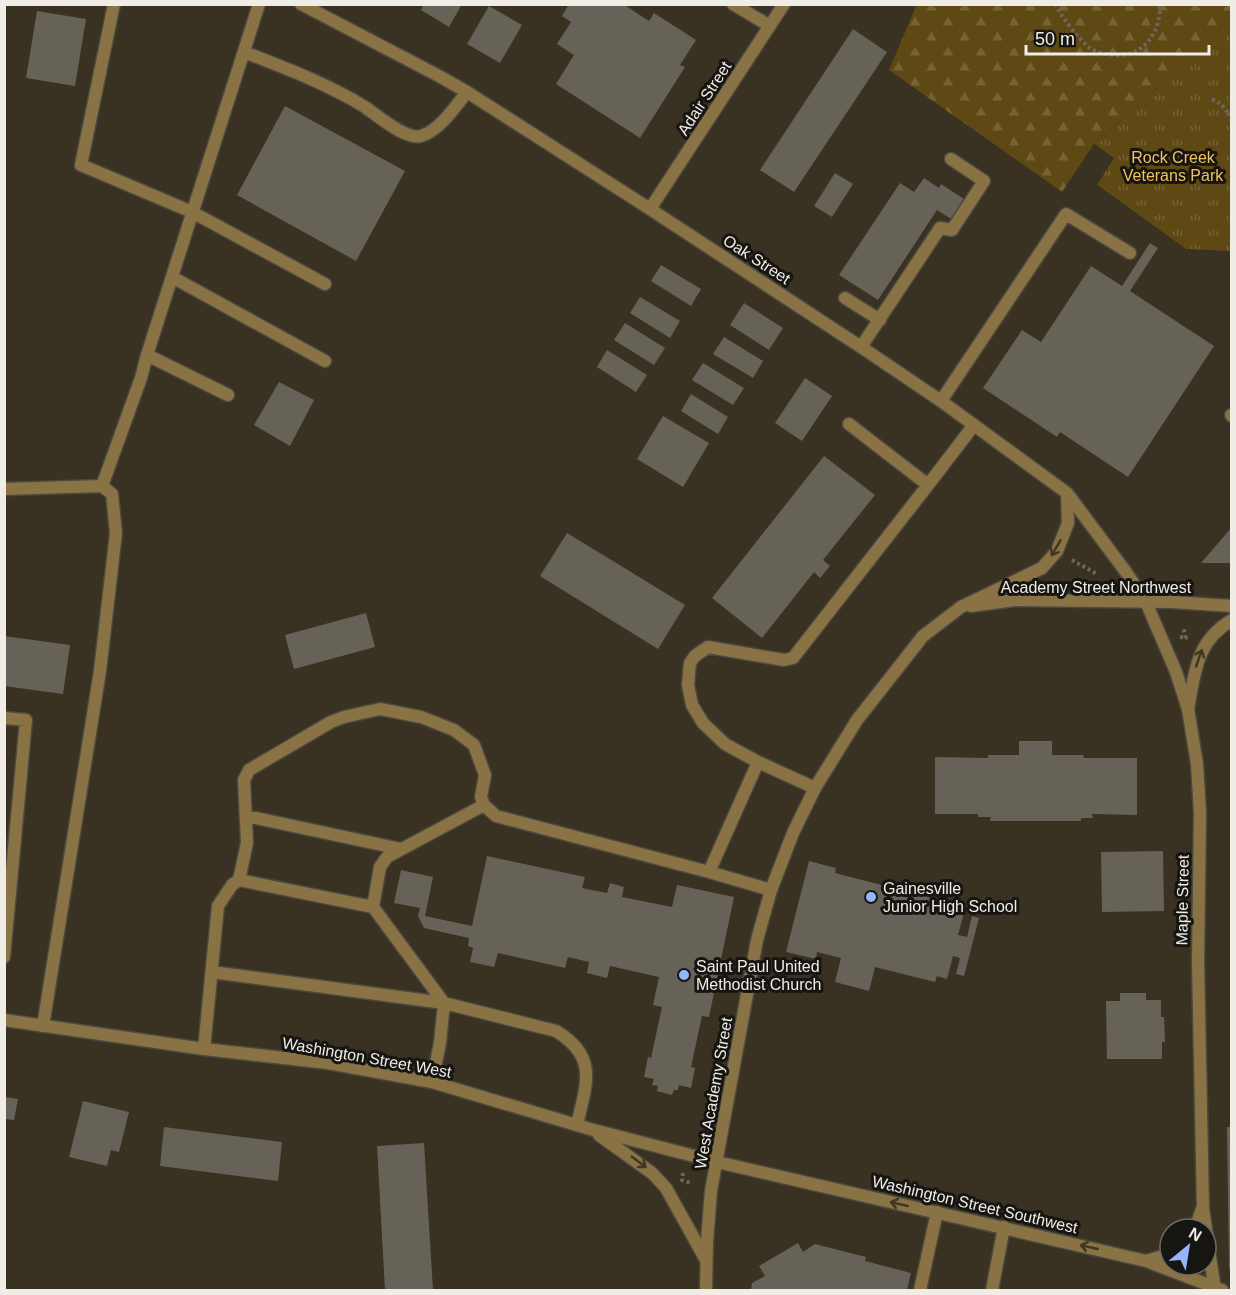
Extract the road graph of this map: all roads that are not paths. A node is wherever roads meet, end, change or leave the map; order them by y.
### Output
1 (114, 4) edge
2 (259, 4) edge
3 (301, 4) edge
4 (733, 4) edge
5 (784, 4) edge
6 (770, 26) junction
7 (244, 52) junction
8 (467, 92) junction
9 (951, 159) dead end
10 (650, 208) junction
11 (192, 212) junction
12 (1130, 253) dead end
13 (172, 277) junction
14 (326, 284) dead end
15 (845, 298) dead end
16 (880, 320) junction
17 (861, 347) junction
18 (147, 355) junction
19 (325, 361) dead end
20 (228, 395) dead end
21 (941, 401) junction
22 (849, 424) dead end
23 (974, 425) junction
24 (928, 485) junction
25 (102, 486) junction
26 (4, 489) edge
27 (1067, 493) junction
28 (1146, 602) junction
29 (1232, 606) edge
30 (961, 607) junction
31 (1232, 620) edge
32 (1188, 709) junction
33 (4, 718) edge
34 (758, 762) junction
35 (816, 788) junction
36 (484, 805) junction
37 (246, 816) junction
38 (401, 849) junction
39 (709, 872) junction
40 (239, 879) junction
41 (771, 890) junction
42 (373, 907) junction
43 (6, 931) edge
44 (4, 957) edge
45 (212, 972) junction
46 (444, 1003) junction
47 (4, 1020) edge
48 (43, 1026) junction
49 (204, 1049) junction
50 (432, 1083) junction
51 (577, 1125) junction
52 (590, 1129) junction
53 (717, 1162) junction
54 (1203, 1208) junction
55 (937, 1212) junction
56 (1200, 1217) edge
57 (1204, 1217) edge
58 (1004, 1227) junction
59 (1158, 1258) edge
60 (706, 1261) junction
61 (1146, 1261) junction
62 (705, 1290) edge
63 (920, 1290) edge
64 (992, 1290) edge
65 (1217, 1290) edge

1 - 11 street
2 - 7 street
3 - 8 street, Oak Street
4 - 6 street
5 - 6 street, Adair Street
6 - 10 street, Adair Street
7 - 8 street
7 - 11 street
8 - 10 street, Oak Street
9 - 16 street
10 - 17 street, Oak Street
11 - 13 street
11 - 14 street
12 - 21 street
13 - 18 street
13 - 19 street
15 - 16 street
16 - 17 street
17 - 21 street, Oak Street
18 - 20 street
18 - 25 street
21 - 23 street, Oak Street
22 - 24 street
23 - 24 street
23 - 27 street, Oak Street
24 - 34 street
25 - 26 street
25 - 48 street
27 - 28 street, Oak Street
27 -> 30 street, West Academy Street
28 - 29 street, Academy Street Northwest
28 - 30 street, Academy Street Northwest
28 - 32 street, Maple Street
30 - 35 street, West Academy Street
32 -> 31 street
32 - 54 street, Maple Street
33 - 43 street
34 - 35 street
34 - 39 street
35 - 41 street, West Academy Street
36 - 37 street
36 - 38 street
36 - 39 street
37 - 38 street
37 - 40 street
38 - 42 street
39 - 41 street
40 - 42 street
40 - 45 street
41 - 53 street, West Academy Street
42 - 46 street
43 - 44 street
45 - 46 street
45 - 49 street
46 - 50 street
46 - 51 street
47 - 48 street, Washington Street West
48 - 49 street, Washington Street West
49 - 50 street, Washington Street West
50 - 51 street, Washington Street West
51 - 52 street, Washington Street West
52 - 53 street, Washington Street West
52 -> 60 street
55 -> 53 street, Washington Street Southwest
53 - 60 street, West Academy Street
54 - 56 street, Maple Street
54 - 57 street, Maple Street
55 - 58 street, Washington Street Southwest
55 - 63 street
61 -> 58 street, Washington Street Southwest
58 - 64 street
59 - 61 street
60 - 62 street, West Academy Street
61 - 65 street, Washington Street Southwest

